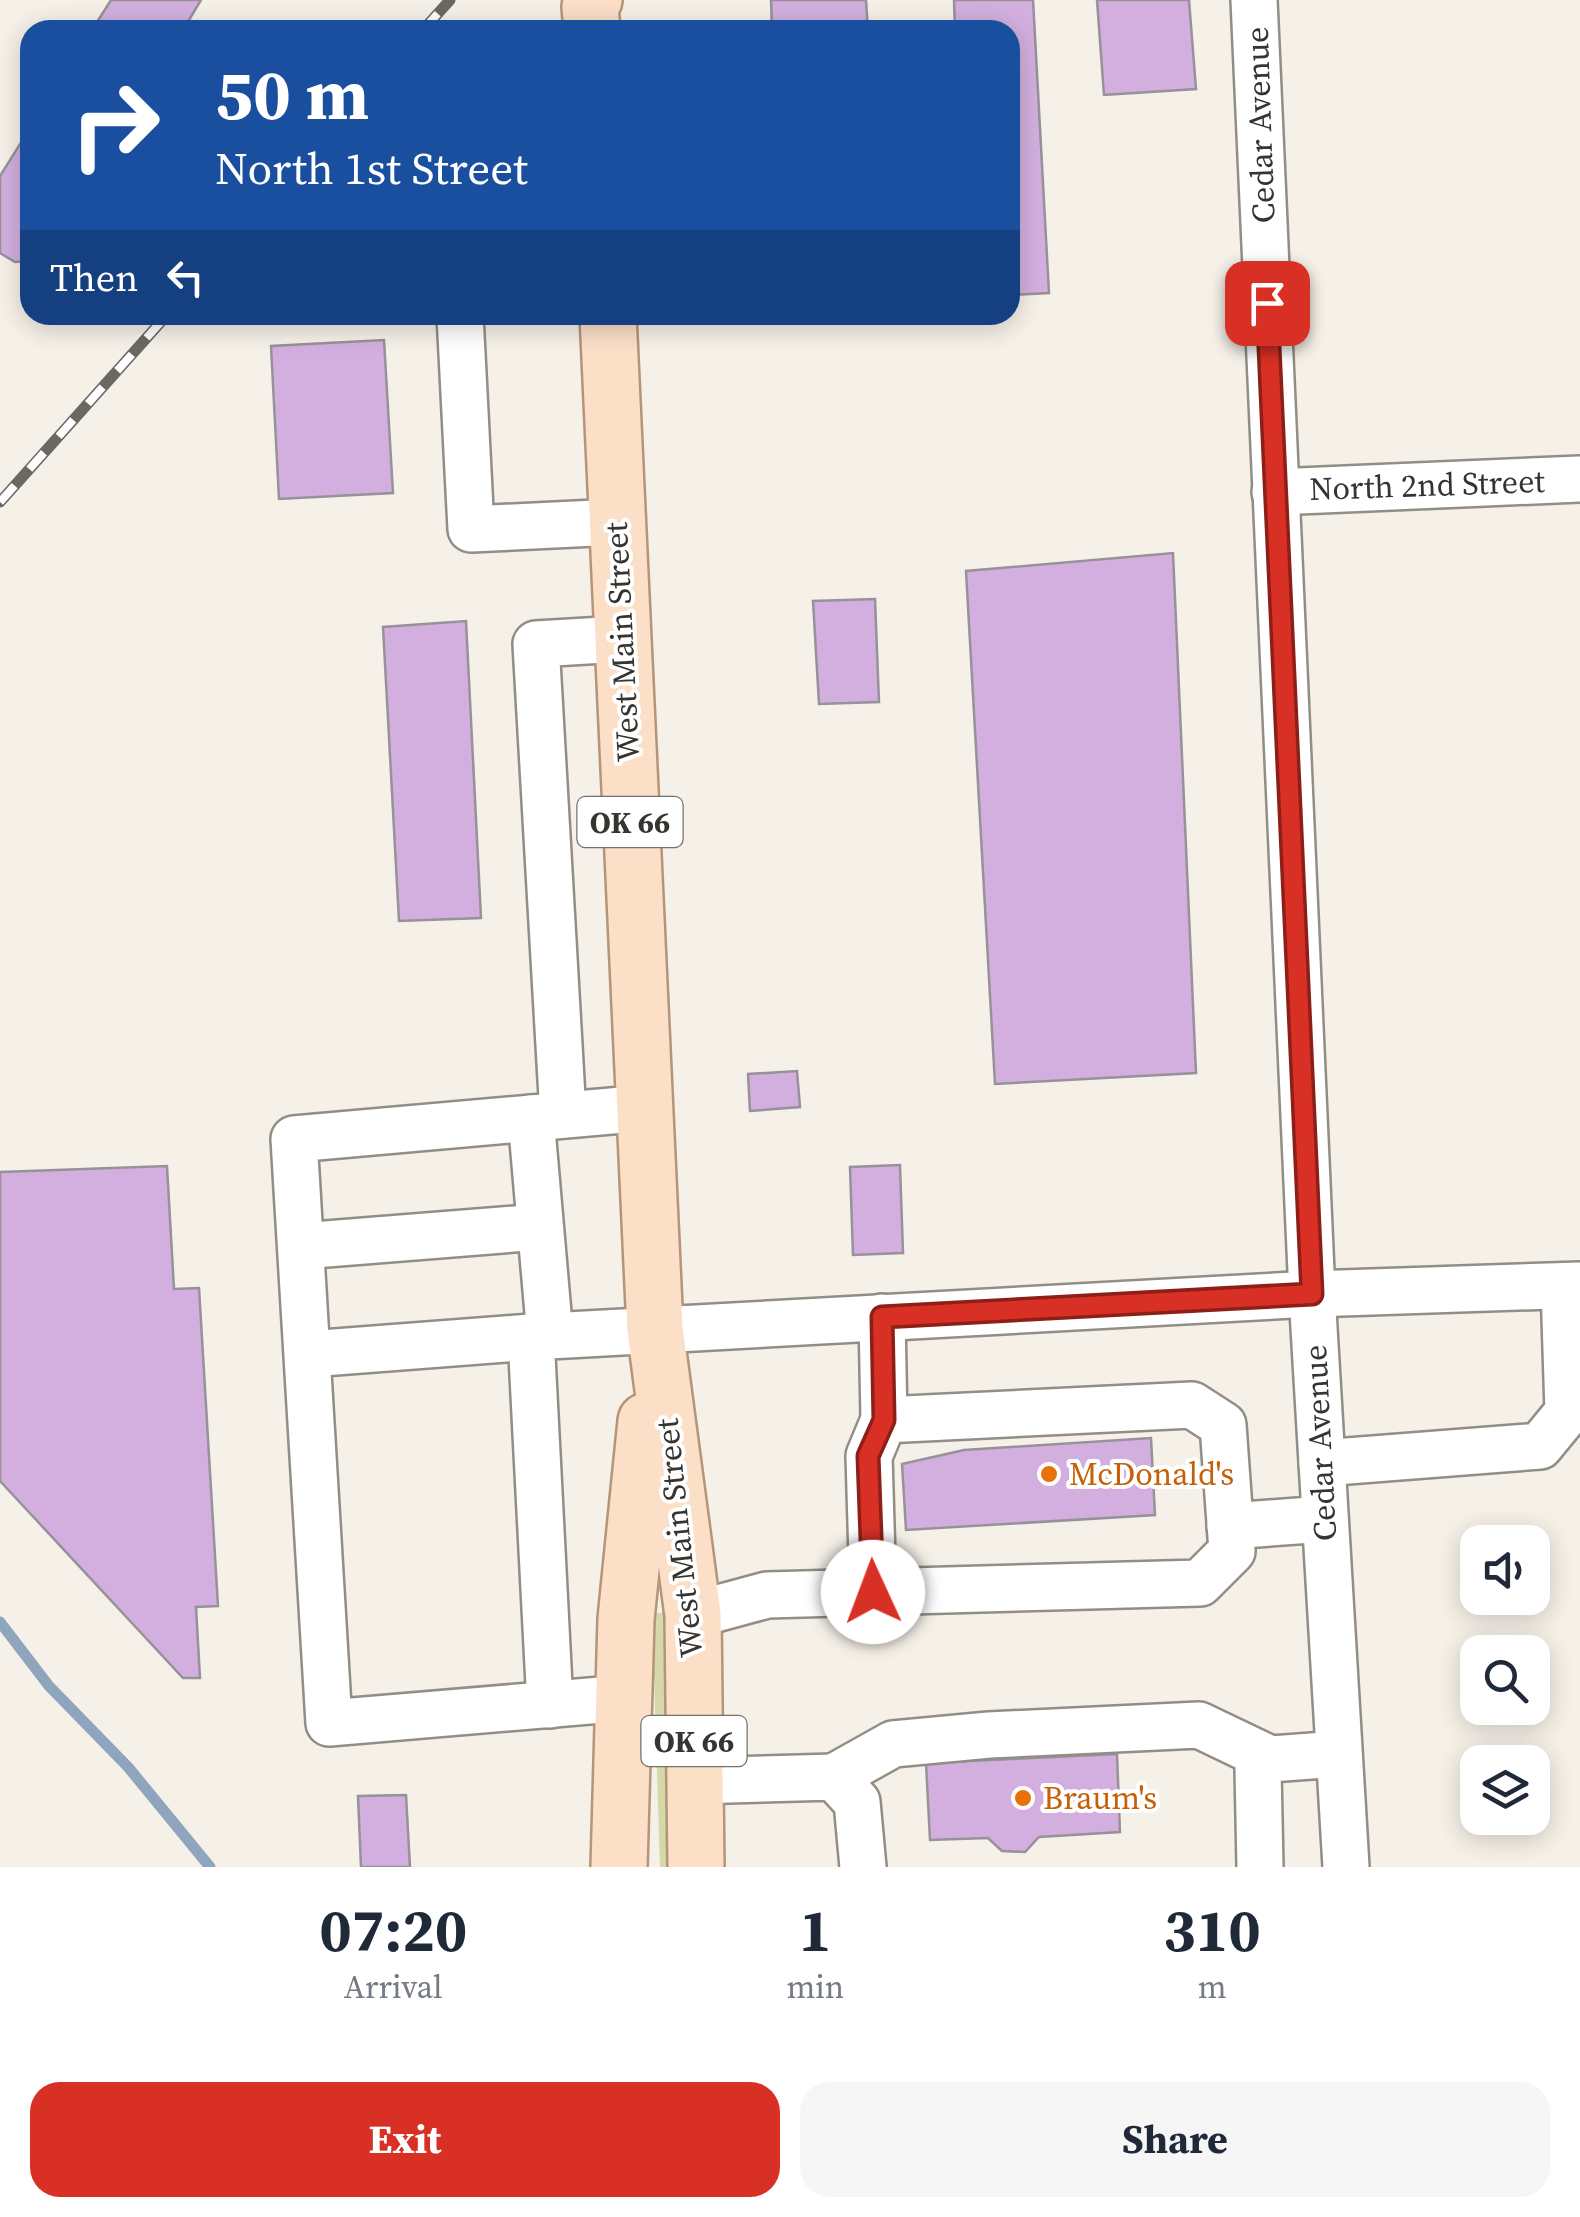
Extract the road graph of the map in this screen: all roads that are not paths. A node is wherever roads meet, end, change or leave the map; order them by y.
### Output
1 (1254, 0) edge
2 (461, 325) edge
3 (608, 325) edge
4 (1580, 479) edge
5 (1274, 492) junction
6 (616, 522) junction
7 (621, 639) junction
8 (645, 1108) junction
9 (547, 1117) junction
10 (540, 1227) junction
11 (301, 1246) junction
12 (1572, 1286) edge
13 (1312, 1294) junction
14 (882, 1317) junction
15 (655, 1329) junction
16 (540, 1337) junction
17 (309, 1354) junction
18 (884, 1420) junction
19 (1322, 1464) junction
20 (1325, 1519) junction
21 (1230, 1526) junction
22 (873, 1592) junction
23 (694, 1615) junction
24 (625, 1698) junction
25 (550, 1705) junction
26 (1339, 1754) junction
27 (1270, 1759) junction
28 (834, 1777) junction
29 (695, 1780) junction
30 (619, 1867) edge
31 (696, 1867) edge
32 (863, 1867) edge
33 (1260, 1867) edge
34 (1346, 1867) edge

1 - 5 street, Cedar Avenue
2 - 6 street
3 - 6 main road, West Main Street / OK 66
4 - 5 street, North 2nd Street
5 - 13 street, Cedar Avenue
6 - 7 main road, West Main Street / OK 66
7 - 8 main road, West Main Street / OK 66
7 - 9 street
8 - 9 street
8 - 15 main road, West Main Street / OK 66
9 - 10 street
9 - 11 street
10 - 11 street
10 - 16 street
11 - 17 street
12 - 13 street
12 - 19 street
13 - 14 street
13 - 19 street, Cedar Avenue
14 - 15 street
14 - 18 street
15 - 16 street
15 - 23 main road, West Main Street / OK 66
15 - 24 main road, West Main Street / OK 66
16 - 17 street
16 - 25 street
17 - 25 street
18 - 21 street
18 - 22 street
19 - 20 street, Cedar Avenue
20 - 21 street
20 - 26 street, Cedar Avenue
21 - 22 street
22 - 23 street
23 - 29 main road, West Main Street / OK 66
24 - 25 street
24 - 30 main road, West Main Street / OK 66
26 - 27 street
26 - 34 street, Cedar Avenue
27 - 28 street
27 - 33 street
28 - 29 street
28 - 32 street
29 - 31 main road, West Main Street / OK 66

